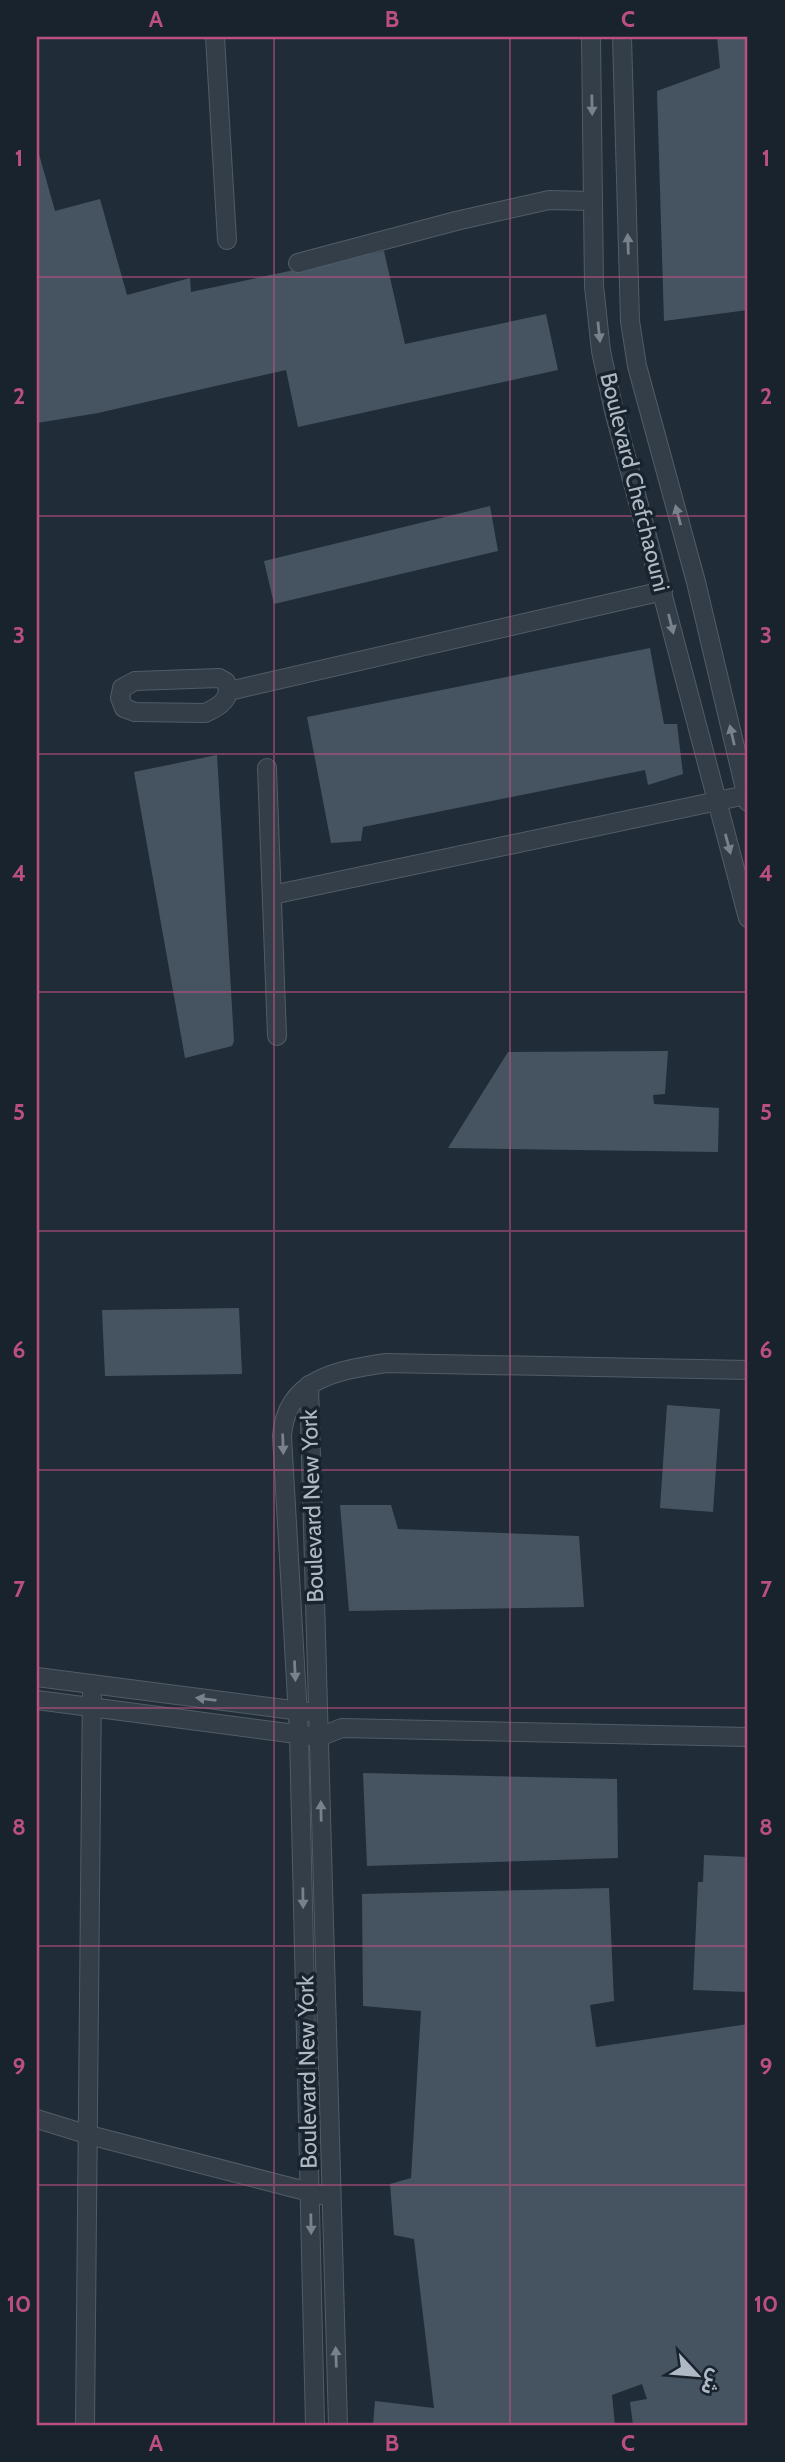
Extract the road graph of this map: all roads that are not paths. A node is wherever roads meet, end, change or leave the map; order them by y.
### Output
1 (215, 37) edge
2 (591, 37) edge
3 (622, 37) edge
4 (593, 201) junction
5 (227, 240) dead end
6 (298, 263) dead end
7 (663, 592) junction
8 (229, 691) junction
9 (267, 768) dead end
10 (747, 798) edge
11 (717, 802) junction
12 (272, 895) junction
13 (748, 918) edge
14 (277, 1036) dead end
15 (748, 1370) edge
16 (309, 1385) junction
17 (37, 1677) edge
18 (92, 1685) junction
19 (37, 1700) edge
20 (91, 1708) junction
21 (297, 1710) junction
22 (319, 1713) junction
23 (342, 1728) junction
24 (299, 1734) junction
25 (319, 1737) junction
26 (748, 1737) edge
27 (37, 2119) edge
28 (89, 2135) junction
29 (310, 2193) junction
30 (331, 2197) junction
31 (85, 2425) edge
32 (315, 2425) edge
33 (338, 2425) edge

1 - 5 street
2 -> 4 street, Boulevard Chefchaouni
10 -> 3 street, Boulevard Chefchaouni
4 - 6 street
4 -> 7 street, Boulevard Chefchaouni
7 - 8 street
7 -> 11 street, Boulevard Chefchaouni
8 - 8 street
9 - 12 street
10 - 11 street
11 - 12 street
11 -> 13 street, Boulevard Chefchaouni
12 - 14 street
15 - 16 street
16 -> 21 street, Boulevard New York
16 - 22 street, Boulevard New York
17 - 18 street
18 - 20 street
21 -> 18 street
19 - 20 street
20 - 24 street
20 - 28 street
21 - 22 street
21 - 24 street, Boulevard New York
22 - 23 street
22 - 25 street, Boulevard New York
23 - 25 street
23 - 26 street
24 - 25 street
24 -> 29 street, Boulevard New York
30 -> 25 street, Boulevard New York
27 - 28 street
28 - 29 street
28 - 31 street
29 - 30 street
29 -> 32 street, Boulevard New York
33 -> 30 street, Boulevard New York

